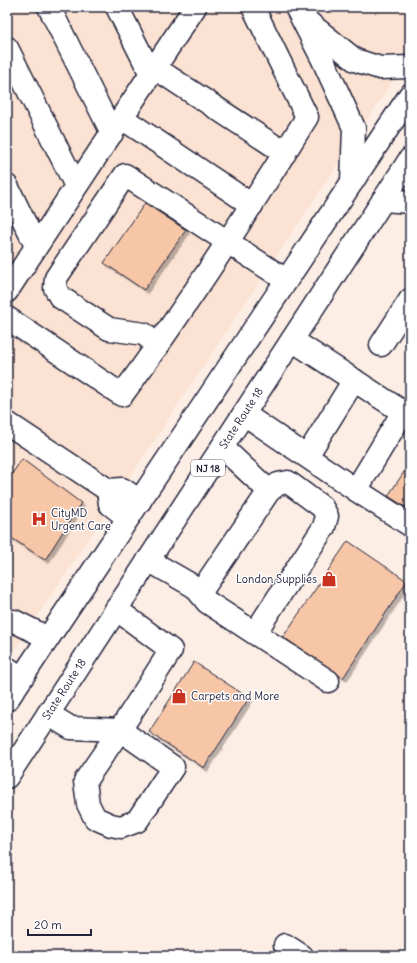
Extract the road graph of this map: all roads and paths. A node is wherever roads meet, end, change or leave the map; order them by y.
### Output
1 (49, 7) edge
2 (117, 7) edge
3 (253, 7) edge
4 (296, 7) edge
5 (191, 9) edge
6 (7, 48) edge
7 (410, 67) edge
8 (153, 71) junction
9 (410, 95) edge
10 (117, 125) junction
11 (285, 153) junction
12 (410, 159) edge
13 (352, 182) junction
14 (7, 186) edge
15 (76, 186) junction
16 (383, 200) junction
17 (410, 202) edge
18 (252, 205) junction
19 (229, 242) junction
20 (36, 246) junction
21 (286, 280) junction
22 (7, 291) edge
23 (410, 300) edge
24 (7, 318) edge
25 (292, 340) junction
26 (381, 345) dead end
27 (158, 346) junction
28 (354, 380) junction
29 (406, 413) edge
30 (244, 414) junction
31 (7, 423) edge
32 (222, 447) junction
33 (307, 456) junction
34 (270, 490) junction
35 (356, 490) junction
36 (134, 509) junction
37 (410, 525) edge
38 (148, 560) junction
39 (200, 593) junction
40 (116, 609) junction
41 (7, 623) edge
42 (255, 633) junction
43 (48, 638) junction
44 (14, 673) edge
45 (328, 681) dead end
46 (7, 700) edge
47 (48, 714) junction
48 (7, 777) edge

1 - 10 main road
2 - 8 main road
3 - 11 main road
4 - 7 main road
4 - 13 main road
5 - 8 main road
6 - 15 main road
8 - 10 main road
8 - 11 main road
9 - 13 main road
10 - 15 main road
10 - 18 main road
11 - 18 main road
12 - 16 main road, State Route 18 / NJ 18
13 - 21 main road
14 - 20 main road
15 - 20 main road
16 - 17 main road
16 - 25 main road, State Route 18 / NJ 18
18 - 19 main road
19 - 21 main road
19 - 27 main road
19 - 27 main road
20 - 22 main road
21 - 36 main road
23 - 26 main road
24 - 27 main road
25 - 28 main road
25 - 30 main road, State Route 18 / NJ 18
28 - 29 main road
28 - 33 main road
29 - 35 main road
30 - 32 main road, State Route 18 / NJ 18
30 - 33 main road
31 - 36 main road
32 - 34 main road
32 - 38 main road, State Route 18 / NJ 18
33 - 35 main road
34 - 39 main road
34 - 42 main road
35 - 37 main road
36 - 43 main road
38 - 39 main road
38 - 40 main road, State Route 18 / NJ 18
39 - 42 main road
40 - 47 main road, State Route 18 / NJ 18
40 - 47 main road
41 - 43 main road
42 - 45 main road
43 - 44 main road
44 - 46 main road
47 - 48 main road, State Route 18 / NJ 18

